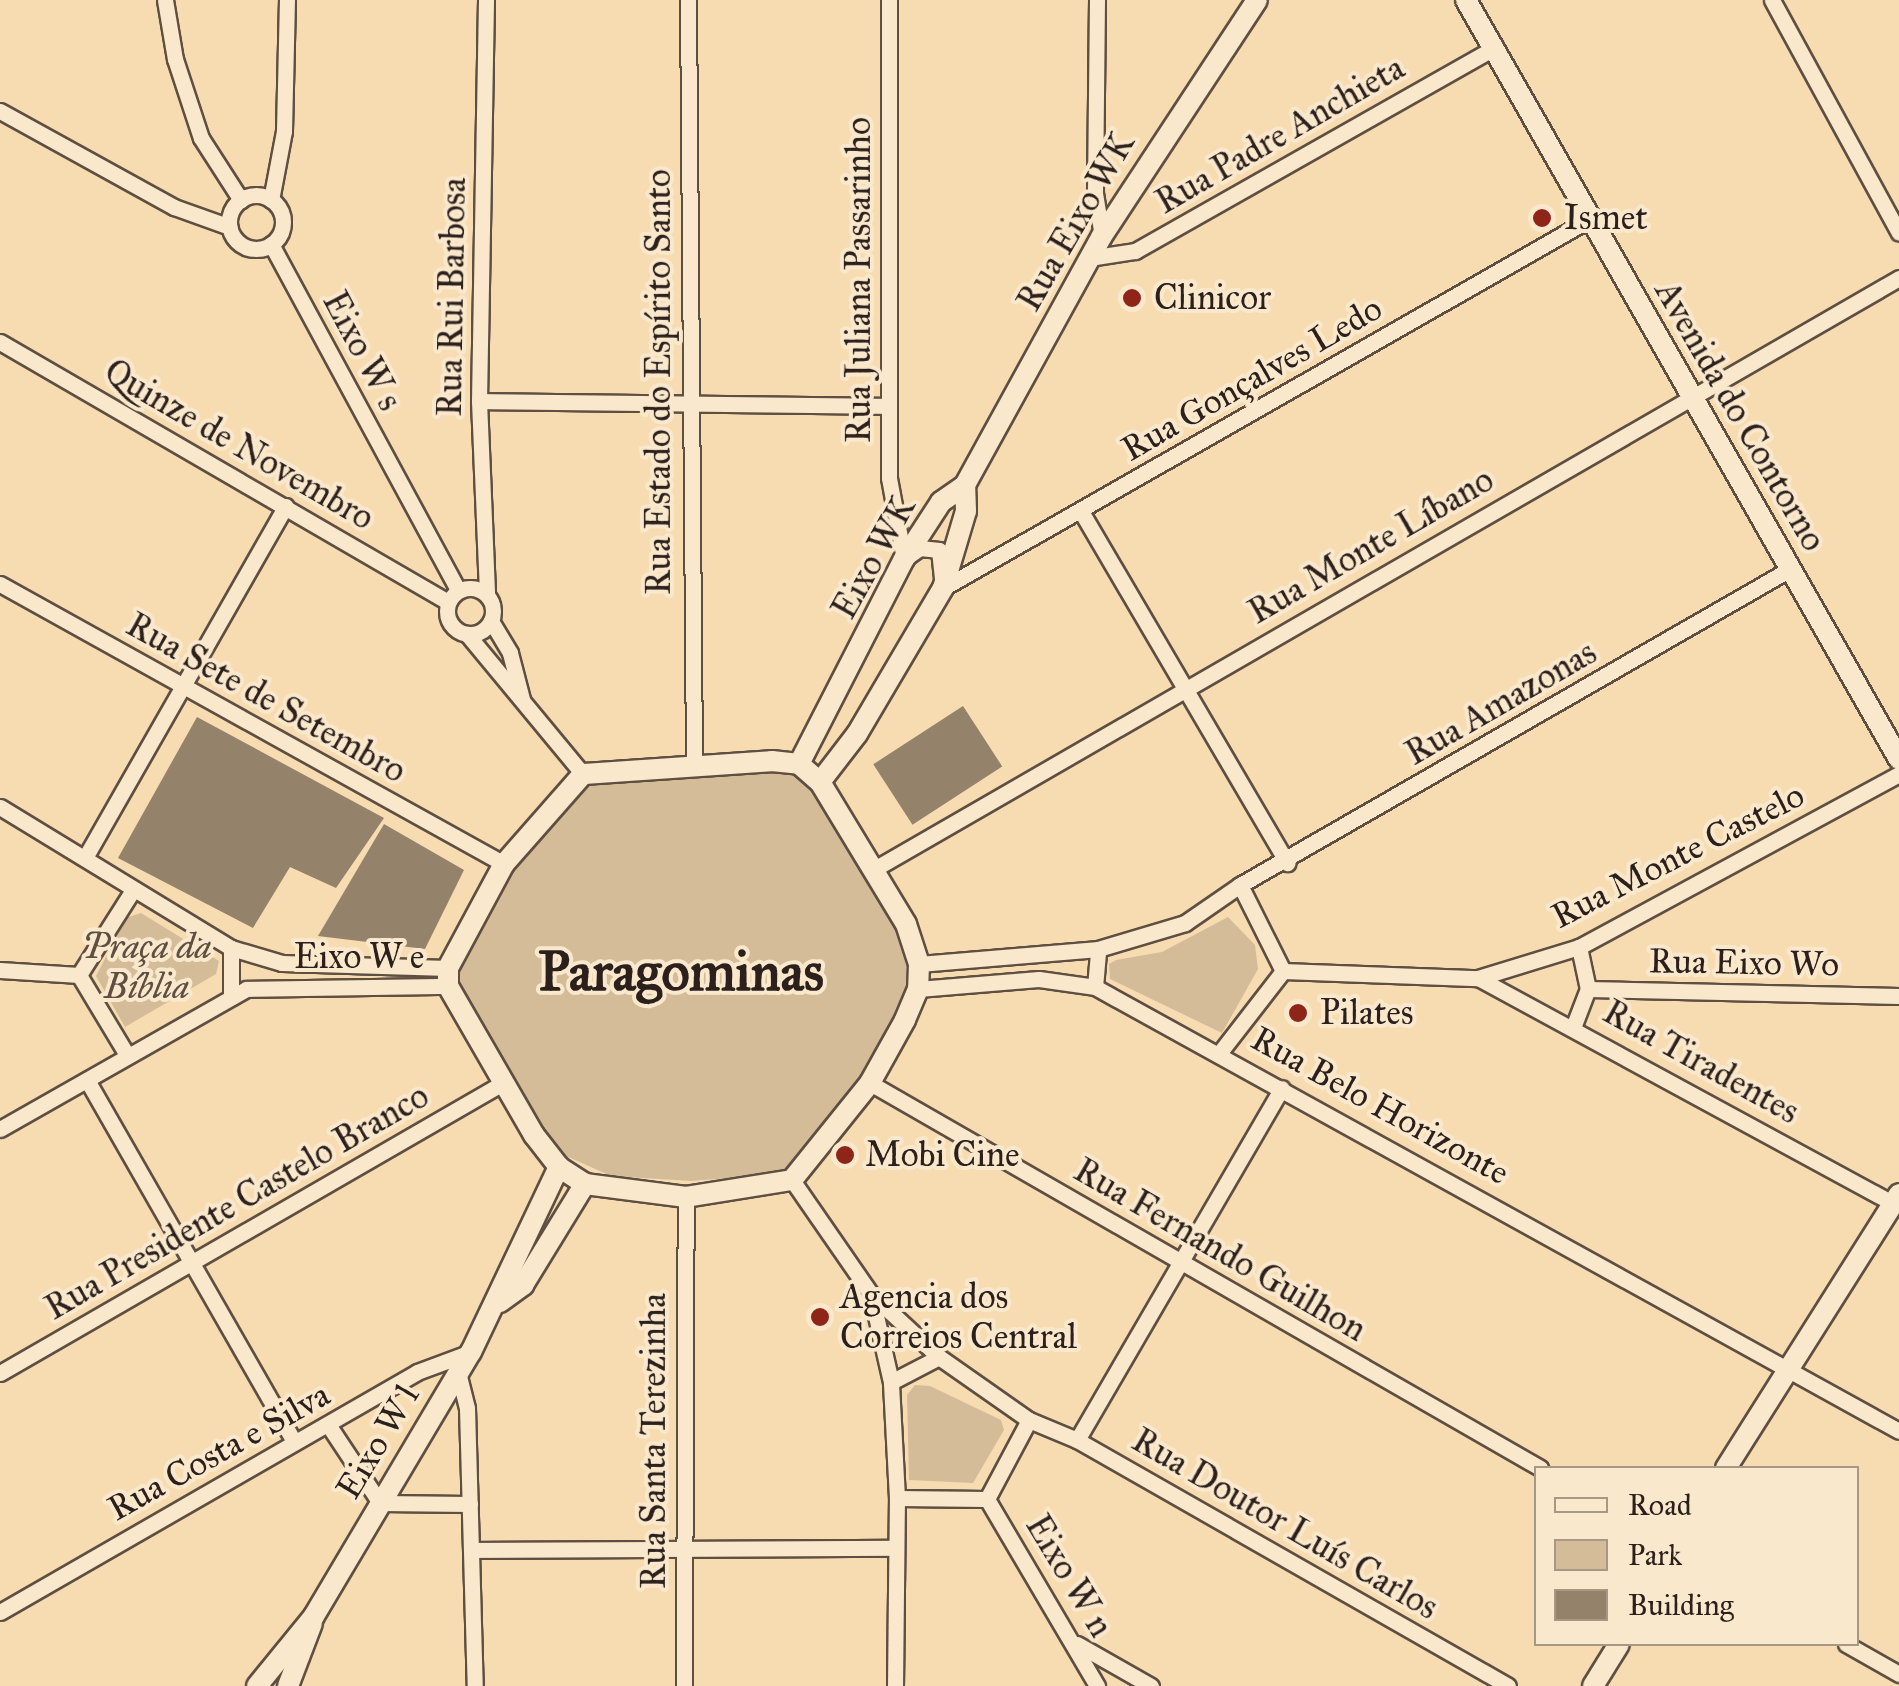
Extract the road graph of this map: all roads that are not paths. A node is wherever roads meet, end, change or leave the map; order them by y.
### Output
1 (166, 0) edge
2 (286, 0) edge
3 (486, 0) edge
4 (688, 0) edge
5 (888, 0) edge
6 (1097, 0) edge
7 (1257, 0) edge
8 (1466, 0) edge
9 (1772, 0) edge
10 (1495, 48) junction
11 (0, 111) edge
12 (241, 200) junction
13 (271, 200) junction
14 (1590, 218) junction
15 (230, 228) junction
16 (1899, 233) edge
17 (1102, 236) junction
18 (272, 244) junction
19 (1088, 258) junction
20 (1899, 278) edge
21 (0, 342) edge
22 (1686, 396) junction
23 (479, 401) junction
24 (688, 406) junction
25 (888, 406) junction
26 (965, 485) junction
27 (286, 506) junction
28 (1082, 512) junction
29 (904, 559) junction
30 (1790, 569) junction
31 (0, 584) edge
32 (942, 588) junction
33 (487, 594) junction
34 (453, 596) junction
35 (491, 621) junction
36 (467, 634) junction
37 (182, 688) junction
38 (1188, 688) junction
39 (522, 699) junction
40 (1899, 759) edge
41 (694, 764) junction
42 (799, 764) junction
43 (583, 774) junction
44 (1899, 774) edge
45 (820, 782) junction
46 (0, 806) edge
47 (86, 856) junction
48 (1286, 862) junction
49 (504, 864) junction
50 (876, 868) junction
51 (1240, 885) junction
52 (133, 890) junction
53 (1578, 947) junction
54 (231, 948) junction
55 (1098, 949) junction
56 (918, 964) junction
57 (0, 970) edge
58 (1283, 971) junction
59 (79, 976) junction
60 (448, 977) junction
61 (1478, 978) junction
62 (1095, 987) junction
63 (918, 989) junction
64 (1588, 989) junction
65 (231, 994) junction
66 (1899, 996) edge
67 (1574, 1025) junction
68 (1220, 1051) junction
69 (127, 1054) junction
70 (87, 1080) junction
71 (503, 1083) junction
72 (870, 1083) junction
73 (1282, 1088) junction
74 (0, 1129) edge
75 (559, 1167) junction
76 (792, 1180) junction
77 (585, 1184) junction
78 (686, 1196) junction
79 (1896, 1198) edge
80 (1180, 1262) junction
81 (192, 1264) junction
82 (871, 1294) junction
83 (500, 1302) junction
84 (471, 1352) junction
85 (939, 1357) junction
86 (1788, 1369) junction
87 (458, 1372) junction
88 (0, 1373) edge
89 (891, 1382) junction
90 (1029, 1420) junction
91 (329, 1426) junction
92 (1899, 1431) edge
93 (1076, 1440) junction
94 (294, 1441) junction
95 (1537, 1466) edge
96 (1727, 1466) edge
97 (897, 1498) junction
98 (986, 1499) junction
99 (380, 1503) junction
100 (470, 1504) junction
101 (893, 1548) junction
102 (472, 1550) junction
103 (682, 1550) junction
104 (0, 1612) edge
105 (314, 1616) junction
106 (1076, 1644) junction
107 (1617, 1646) edge
108 (1849, 1646) edge
109 (1899, 1675) edge
110 (257, 1686) edge
111 (288, 1686) edge
112 (475, 1686) edge
113 (684, 1686) edge
114 (894, 1686) edge
115 (1097, 1686) edge
116 (1150, 1686) edge
117 (1508, 1686) edge
118 (1593, 1686) edge
119 (1894, 1686) edge

1 - 12 street
2 - 13 street
3 - 23 street, Rua Rui Barbosa
4 - 24 street, Rua Estado do Espírito Santo
5 - 25 street, Rua Juliana Passarinho
6 - 17 street
7 - 17 street, Rua Eixo WK
8 - 10 street, Avenida do Contorno
9 - 16 street
10 - 14 street, Avenida do Contorno
10 - 19 street, Rua Padre Anchieta
11 - 15 street
12 - 13 street
12 - 15 street
13 - 18 street
14 - 22 street, Avenida do Contorno
14 - 28 street, Rua Gonçalves Ledo
15 - 18 street
17 - 19 street, Rua Eixo WK
18 - 34 street, Eixo W s
19 - 26 street, Rua Eixo WK
20 - 22 street, Rua Monte Líbano
21 - 27 street, Quinze de Novembro
22 - 30 street, Avenida do Contorno
22 - 38 street, Rua Monte Líbano
23 - 24 street
23 - 33 street, Rua Rui Barbosa
24 - 25 street
24 - 41 street, Rua Estado do Espírito Santo
25 - 29 street, Rua Juliana Passarinho
26 - 29 street, Eixo WK
26 - 32 street, Eixo WK
27 - 34 street, Quinze de Novembro
27 - 37 street
28 - 32 street, Rua Gonçalves Ledo
28 - 38 street
29 - 32 street
29 - 42 street, Eixo WK
30 - 40 street, Avenida do Contorno
30 - 48 street, Rua Amazonas
31 - 37 street, Rua Sete de Setembro
32 - 45 street
33 - 34 street
33 - 35 street, Eixo W s
34 - 36 street, Eixo W s
35 - 36 street
35 - 39 street, Eixo W s
36 - 39 street, Eixo W s
37 - 47 street
37 - 49 street, Rua Sete de Setembro
38 - 48 street
38 - 50 street, Rua Monte Líbano
39 - 43 street, Eixo W s
41 - 42 street
41 - 43 street
42 - 45 street
43 - 49 street
44 - 53 street, Rua Monte Castelo
45 - 50 street
46 - 47 street, Eixo W e
47 - 52 street, Eixo W e
48 - 51 street, Rua Amazonas
49 - 60 street
50 - 56 street
51 - 55 street, Rua Amazonas
51 - 58 street
52 - 54 street, Eixo W e
52 - 59 street
53 - 61 street, Rua Monte Castelo
53 - 64 street
54 - 60 street, Eixo W e
54 - 65 street
55 - 56 street, Rua Amazonas
55 - 62 street
56 - 63 street
57 - 59 street
58 - 61 street
58 - 68 street
59 - 69 street
60 - 65 street, Eixo W e
60 - 71 street
61 - 67 street, Rua Tiradentes
62 - 63 street, Rua Belo Horizonte
62 - 68 street, Rua Belo Horizonte
63 - 72 street
64 - 66 street, Rua Eixo Wo
64 - 67 street
65 - 69 street, Eixo W e
67 - 79 street, Rua Tiradentes
68 - 73 street, Rua Belo Horizonte
69 - 70 street, Eixo W e
70 - 74 street, Eixo W e
70 - 81 street
71 - 75 street
71 - 81 street, Rua Presidente Castelo Branco
72 - 76 street
72 - 80 street, Rua Fernando Guilhon
73 - 80 street
73 - 86 street, Rua Belo Horizonte
75 - 77 street
75 - 83 street, Eixo W l
76 - 78 street
76 - 82 street
77 - 78 street
77 - 83 street, Eixo W l
78 - 103 street, Rua Santa Terezinha
79 - 86 street
80 - 93 street
80 - 95 street, Rua Fernando Guilhon
81 - 88 street, Rua Presidente Castelo Branco
81 - 94 street
82 - 85 street, Rua Doutor Luís Carlos
82 - 89 street
83 - 84 street, Eixo W l
84 - 87 street, Eixo W l
84 - 91 street, Rua Costa e Silva
85 - 89 street
85 - 90 street, Rua Doutor Luís Carlos
86 - 92 street, Rua Belo Horizonte
86 - 96 street
87 - 99 street, Eixo W l
87 - 100 street
89 - 97 street
90 - 93 street, Rua Doutor Luís Carlos
90 - 98 street
91 - 94 street, Rua Costa e Silva
91 - 99 street
93 - 117 street, Rua Doutor Luís Carlos
94 - 104 street, Rua Costa e Silva
97 - 98 street
97 - 101 street
98 - 106 street, Eixo W n
99 - 100 street
99 - 105 street, Eixo W l
100 - 102 street
101 - 103 street
101 - 114 street
102 - 103 street
102 - 112 street
103 - 113 street, Rua Santa Terezinha
105 - 110 street, Eixo W l
105 - 111 street, Eixo W l
106 - 115 street, Eixo W n
106 - 116 street
107 - 118 street
108 - 109 street
109 - 119 street

